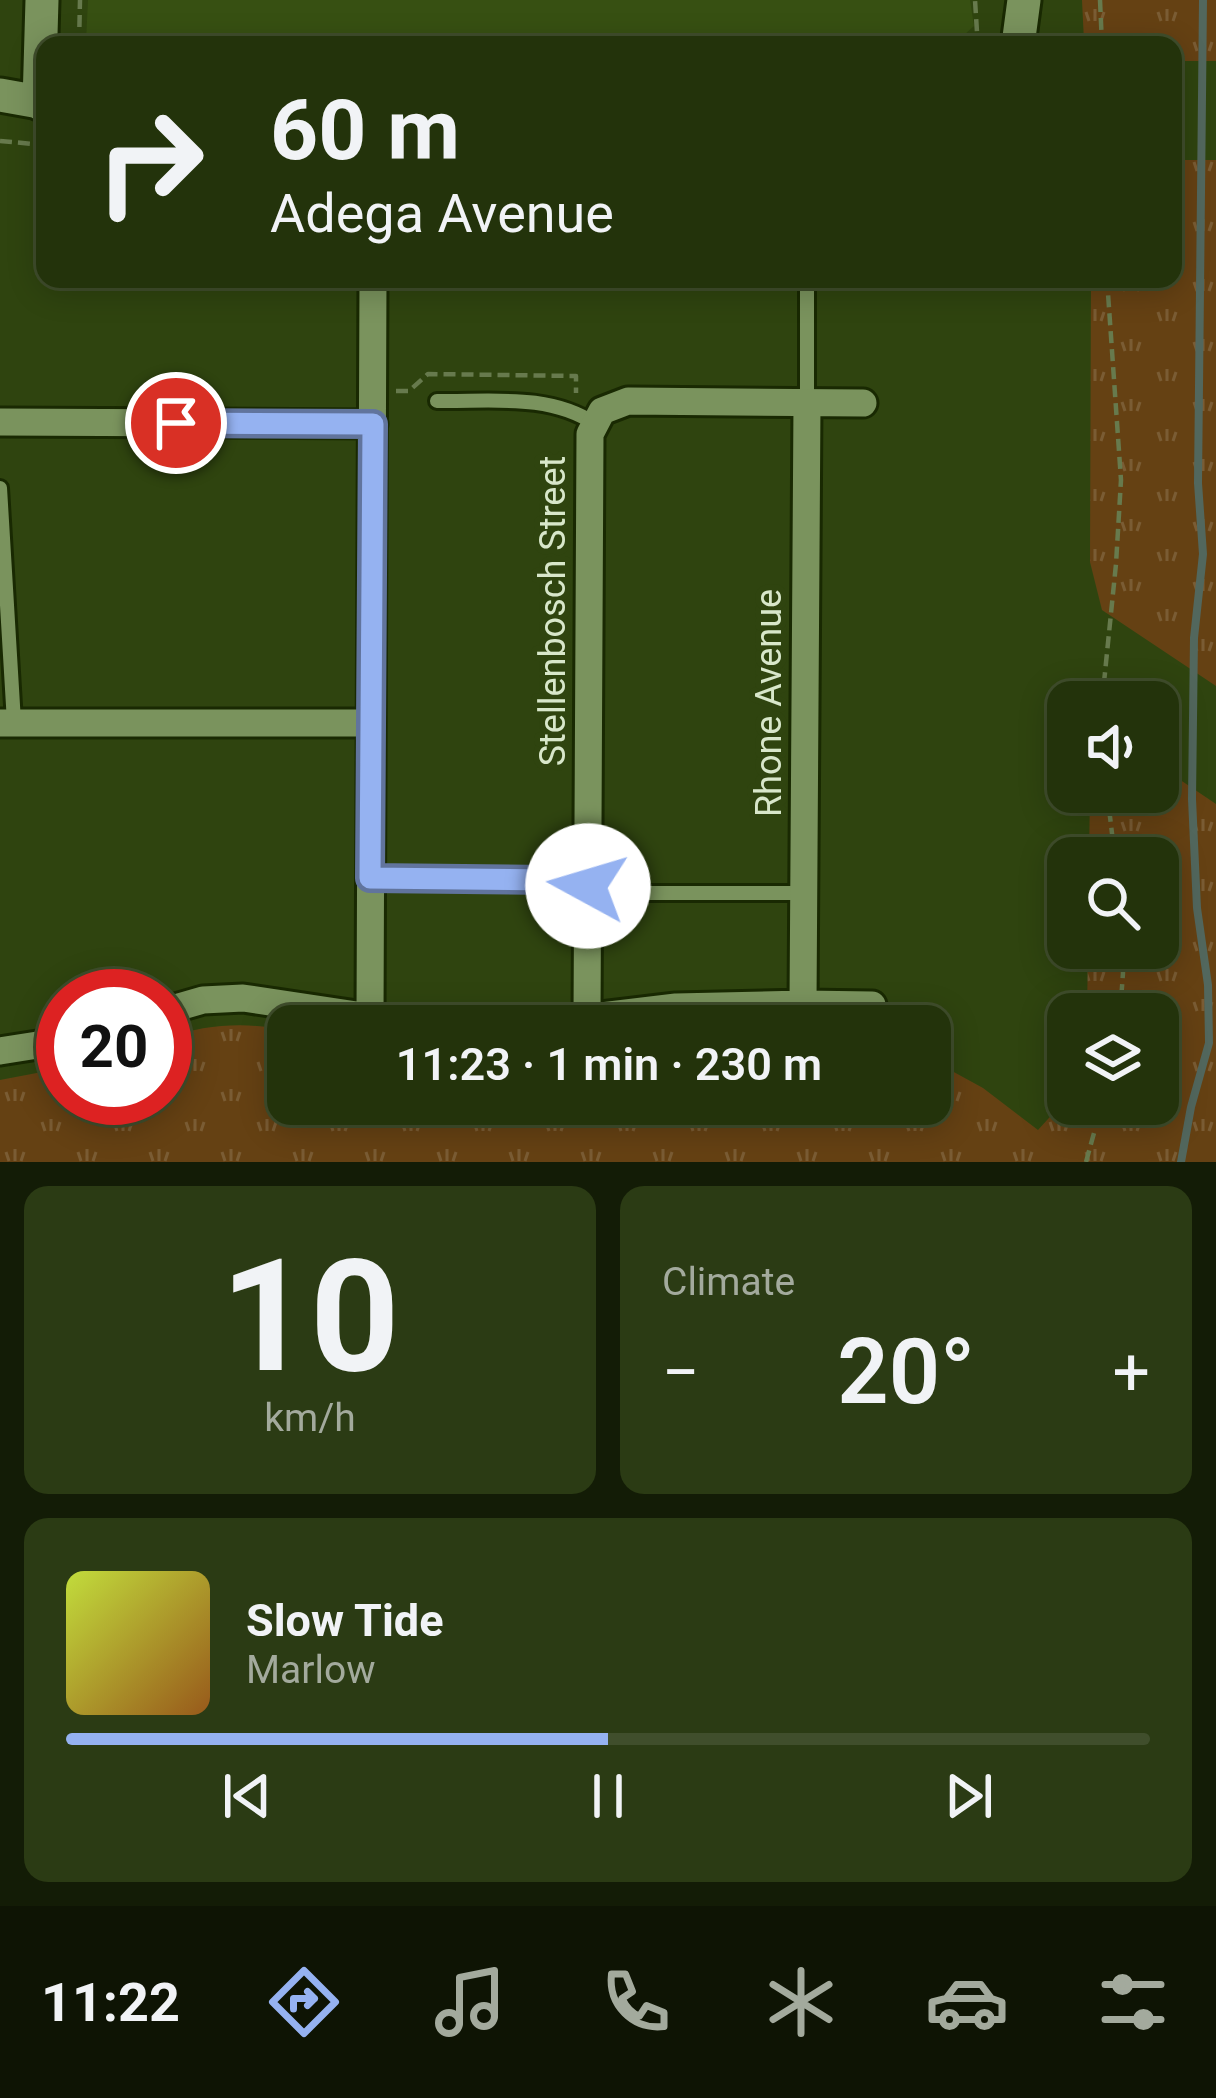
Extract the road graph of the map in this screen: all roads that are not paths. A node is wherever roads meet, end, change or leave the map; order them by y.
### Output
1 (42, 0) edge
2 (1024, 0) edge
3 (42, 36) edge
4 (1019, 36) edge
5 (1028, 36) edge
6 (0, 94) edge
7 (36, 103) edge
8 (374, 288) edge
9 (807, 288) edge
10 (437, 401) dead end
11 (807, 403) junction
12 (863, 403) dead end
13 (0, 422) edge
14 (373, 424) junction
15 (595, 424) junction
16 (0, 488) edge
17 (7, 722) edge
18 (371, 723) junction
19 (370, 878) junction
20 (588, 886) junction
21 (803, 893) junction
22 (192, 1003) edge
23 (803, 1004) junction
24 (290, 1005) edge
25 (370, 1005) edge
26 (587, 1005) edge
27 (761, 1005) edge
28 (872, 1005) dead end
29 (36, 1045) edge
30 (0, 1051) edge

1 - 3 street
2 - 4 street
2 - 5 street
6 - 7 street
8 - 14 street
9 - 11 lane
10 - 15 lane, Stellenbosch Street
11 - 12 street, Stellenbosch Street
11 - 15 street, Stellenbosch Street
11 - 21 street, Rhone Avenue
13 - 14 street
14 - 18 street
15 - 20 street, Stellenbosch Street
16 - 17 lane
17 - 18 street
18 - 19 street
19 - 20 lane
19 - 25 street
20 - 21 lane
20 - 26 street, Stellenbosch Street
21 - 23 street, Rhone Avenue
22 - 24 street
23 - 27 street
23 - 28 street
29 - 30 street

